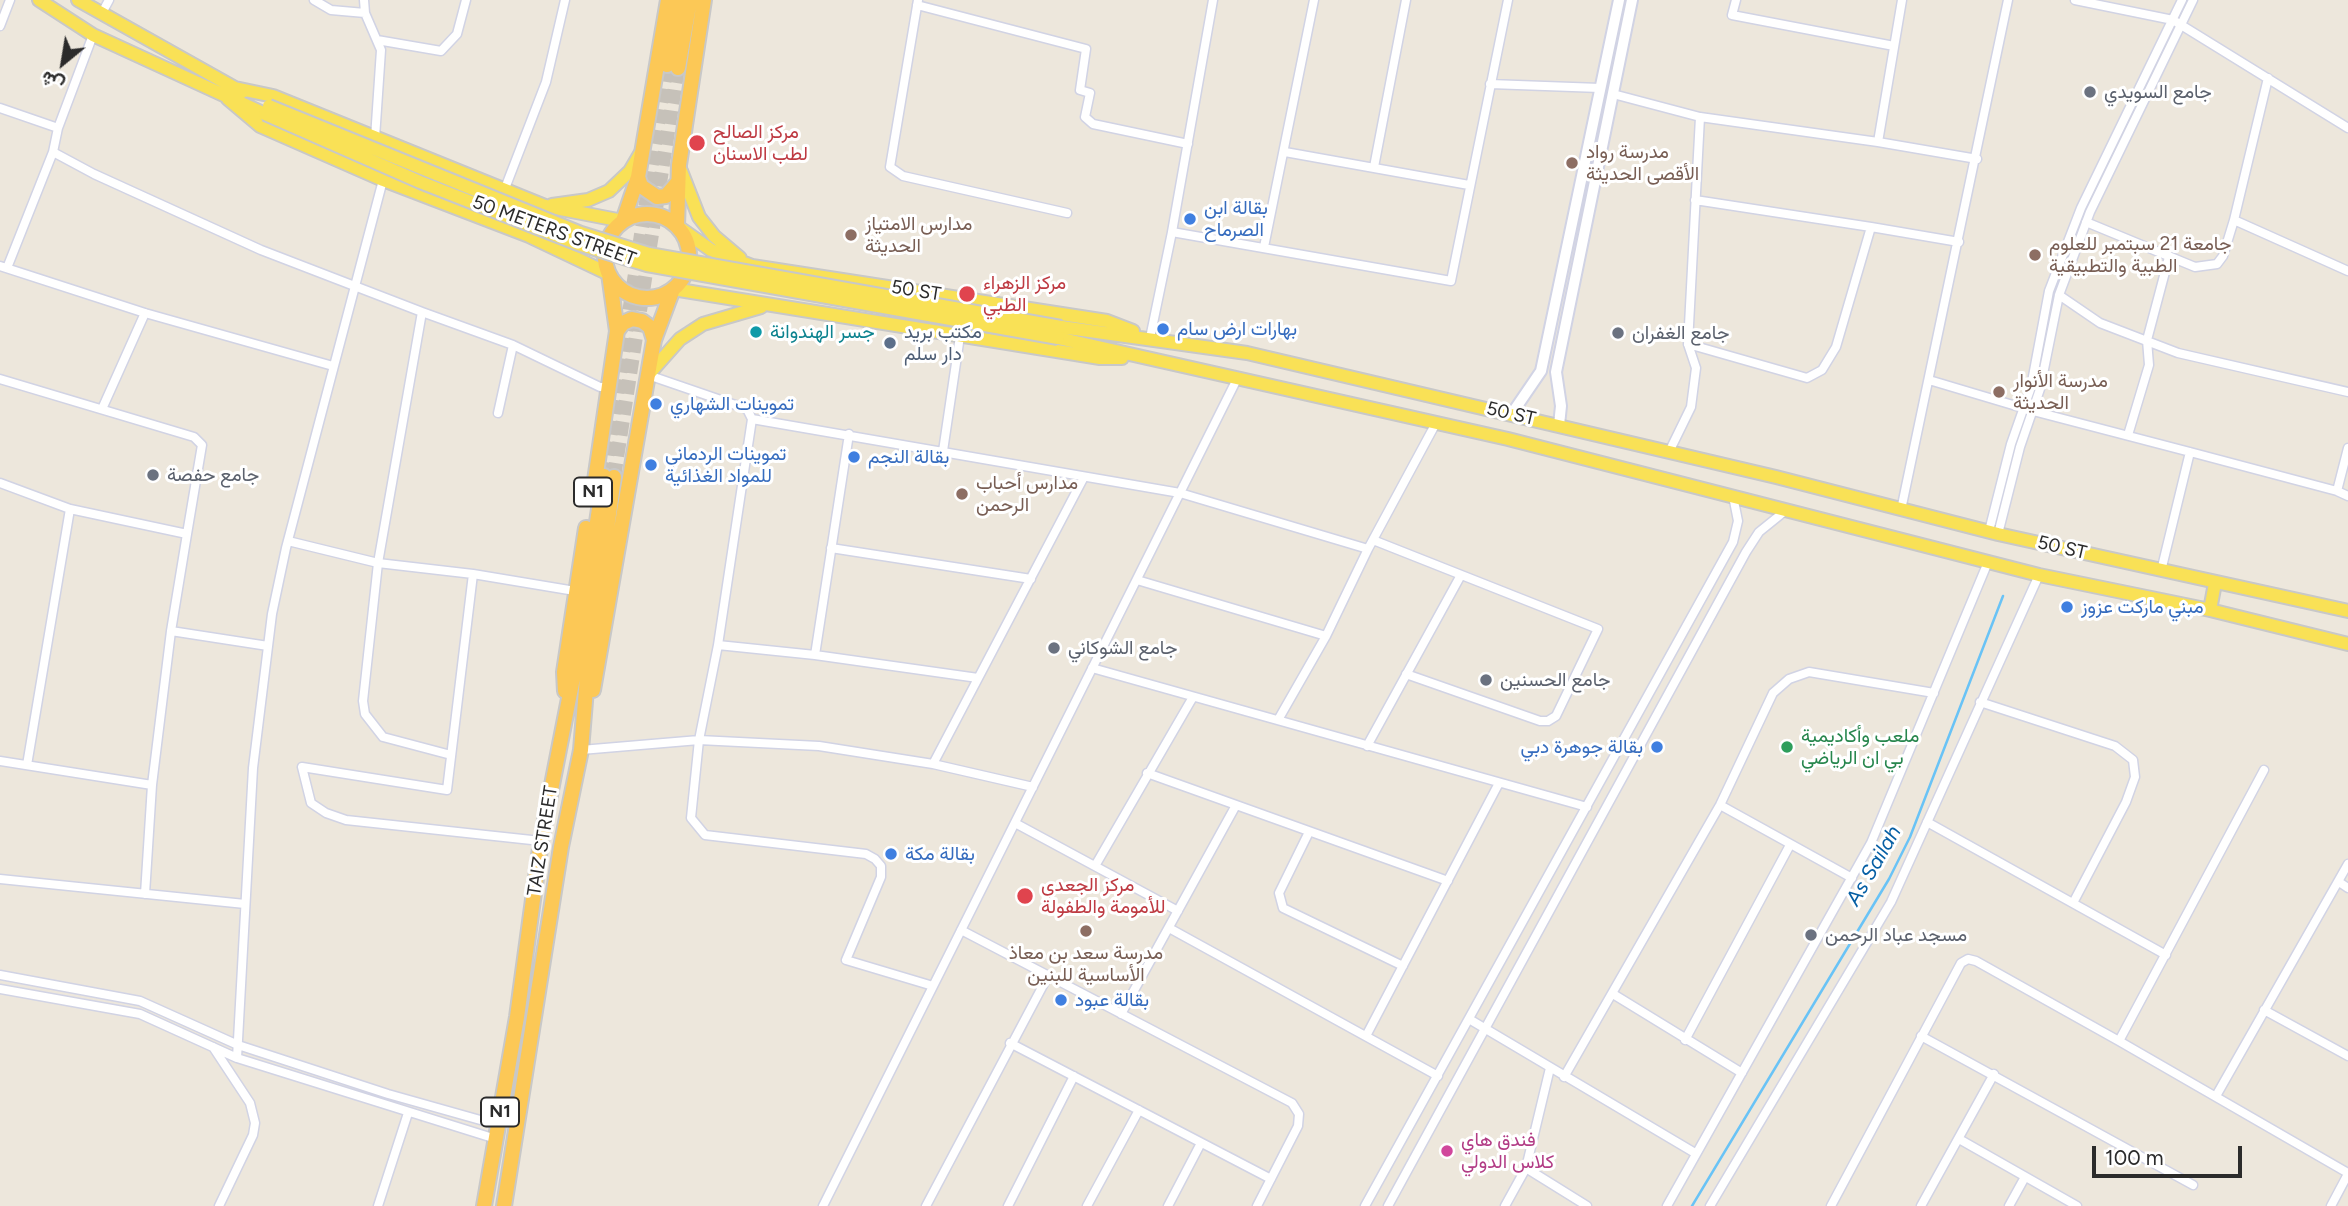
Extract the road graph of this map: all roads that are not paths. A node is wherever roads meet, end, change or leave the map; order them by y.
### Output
1 (10, 0) edge
2 (39, 0) edge
3 (78, 0) edge
4 (109, 0) edge
5 (314, 0) edge
6 (365, 0) edge
7 (466, 0) edge
8 (565, 0) edge
9 (668, 0) edge
10 (679, 0) edge
11 (690, 0) edge
12 (704, 0) edge
13 (1213, 0) edge
14 (1314, 0) edge
15 (1406, 0) edge
16 (1508, 0) edge
17 (1619, 0) edge
18 (1632, 0) edge
19 (1736, 0) edge
20 (1902, 0) edge
21 (2008, 0) edge
22 (2075, 0) edge
23 (2182, 0) edge
24 (2193, 0) edge
25 (918, 2) edge
26 (102, 13) junction
27 (365, 13) junction
28 (2173, 20) junction
29 (1614, 24) junction
30 (2182, 24) junction
31 (0, 26) edge
32 (1626, 27) junction
33 (93, 35) junction
34 (377, 40) junction
35 (1894, 46) junction
36 (2268, 78) junction
37 (1490, 83) junction
38 (1600, 89) junction
39 (231, 94) junction
40 (1613, 94) junction
41 (0, 108) edge
42 (1700, 117) junction
43 (58, 128) junction
44 (2348, 128) edge
45 (375, 138) junction
46 (1878, 142) junction
47 (1188, 144) junction
48 (644, 147) junction
49 (53, 152) junction
50 (1284, 152) junction
51 (1977, 159) junction
52 (679, 165) junction
53 (1374, 167) junction
54 (638, 177) junction
55 (383, 180) junction
56 (678, 181) junction
57 (1469, 185) junction
58 (504, 191) junction
59 (1696, 200) junction
60 (545, 206) junction
61 (1067, 213) dead end
62 (2234, 220) junction
63 (623, 221) junction
64 (2086, 222) junction
65 (677, 226) junction
66 (1871, 227) junction
67 (1172, 232) junction
68 (529, 236) junction
69 (1959, 242) junction
70 (1265, 247) junction
71 (2169, 257) junction
72 (752, 266) junction
73 (4, 267) edge
74 (2348, 271) edge
75 (609, 274) junction
76 (355, 287) junction
77 (673, 289) junction
78 (2059, 295) junction
79 (747, 302) junction
80 (766, 305) junction
81 (422, 312) junction
82 (145, 313) junction
83 (617, 331) junction
84 (1060, 333) junction
85 (960, 336) junction
86 (1150, 338) junction
87 (654, 340) junction
88 (2147, 340) junction
89 (1688, 344) junction
90 (513, 345) junction
91 (1146, 358) junction
92 (333, 366) junction
93 (648, 375) junction
94 (0, 379) edge
95 (1237, 379) junction
96 (1929, 380) junction
97 (608, 387) junction
98 (2348, 392) edge
99 (102, 409) junction
100 (2028, 410) junction
101 (498, 413) dead end
102 (1511, 415) junction
103 (752, 419) junction
104 (1436, 422) junction
105 (1559, 425) junction
106 (849, 434) junction
107 (2128, 435) junction
108 (1508, 439) junction
109 (2348, 448) edge
110 (943, 451) junction
111 (1669, 452) junction
112 (2190, 452) junction
113 (1084, 477) junction
114 (0, 483) edge
115 (2337, 491) junction
116 (1180, 492) junction
117 (1733, 496) junction
118 (2348, 496) edge
119 (71, 509) junction
120 (1901, 510) junction
121 (1785, 511) junction
122 (1993, 533) junction
123 (187, 534) junction
124 (1373, 540) junction
125 (288, 541) junction
126 (831, 548) junction
127 (1368, 549) junction
128 (1988, 562) junction
129 (377, 563) junction
130 (2161, 571) junction
131 (473, 574) junction
132 (1461, 575) junction
133 (2039, 575) junction
134 (1031, 579) junction
135 (1137, 580) junction
136 (2215, 583) junction
137 (575, 591) junction
138 (2210, 610) junction
139 (2348, 611) edge
140 (171, 631) junction
141 (1326, 636) junction
142 (2348, 643) edge
143 (718, 645) junction
144 (268, 646) junction
145 (815, 655) junction
146 (1092, 668) junction
147 (1406, 674) junction
148 (978, 678) junction
149 (1934, 693) junction
150 (1193, 697) junction
151 (1980, 702) junction
152 (566, 709) junction
153 (1638, 714) junction
154 (586, 715) junction
155 (1278, 720) junction
156 (1653, 723) junction
157 (699, 740) junction
158 (1367, 746) junction
159 (581, 750) junction
160 (451, 755) junction
161 (0, 761) edge
162 (933, 764) junction
163 (27, 765) junction
164 (2264, 770) dead end
165 (1147, 773) junction
166 (1499, 783) junction
167 (152, 785) junction
168 (1033, 787) junction
169 (1720, 805) junction
170 (1235, 807) junction
171 (1587, 807) junction
172 (1927, 822) junction
173 (1015, 823) junction
174 (1309, 832) junction
175 (541, 841) junction
176 (1790, 845) junction
177 (2348, 864) edge
178 (1095, 866) junction
179 (1853, 878) junction
180 (0, 879) edge
181 (1448, 881) junction
182 (2339, 883) junction
183 (2348, 888) edge
184 (145, 894) junction
185 (2073, 903) junction
186 (245, 904) junction
187 (1178, 911) junction
188 (1169, 928) junction
189 (961, 930) junction
190 (2166, 955) junction
191 (1403, 965) junction
192 (0, 975) edge
193 (1048, 976) junction
194 (933, 986) junction
195 (0, 989) edge
196 (1612, 995) junction
197 (2264, 1010) junction
198 (1121, 1014) junction
199 (517, 1017) junction
200 (1469, 1019) junction
201 (533, 1020) junction
202 (1484, 1028) junction
203 (1366, 1036) junction
204 (1921, 1036) junction
205 (1685, 1040) junction
206 (2119, 1041) junction
207 (1010, 1043) junction
208 (238, 1045) junction
209 (214, 1047) junction
210 (2348, 1056) edge
211 (237, 1058) junction
212 (1550, 1068) junction
213 (1742, 1073) junction
214 (1994, 1074) junction
215 (1074, 1076) junction
216 (1438, 1076) junction
217 (1564, 1077) junction
218 (2216, 1096) junction
219 (1139, 1110) junction
220 (408, 1113) junction
221 (497, 1132) junction
222 (1959, 1139) junction
223 (1201, 1143) junction
224 (1695, 1153) junction
225 (1526, 1168) junction
226 (2348, 1174) edge
227 (2025, 1177) junction
228 (1271, 1179) junction
229 (2193, 1185) dead end
230 (219, 1206) edge
231 (378, 1206) edge
232 (484, 1206) edge
233 (504, 1206) edge
234 (823, 1206) edge
235 (926, 1206) edge
236 (1008, 1206) edge
237 (1087, 1206) edge
238 (1168, 1206) edge
239 (1257, 1206) edge
240 (1365, 1206) edge
241 (1388, 1206) edge
242 (1505, 1206) edge
243 (1587, 1206) edge
244 (1667, 1206) edge
245 (1710, 1206) edge
246 (1831, 1206) edge
247 (1922, 1206) edge
248 (2009, 1206) edge
249 (2077, 1206) edge
250 (2331, 1206) edge

1 - 31 street
2 - 33 main road, 50 METERS STREET
3 - 26 main road, 50 METERS STREET
4 - 26 street
5 - 27 street
6 - 27 street
7 - 34 street
8 - 58 street
9 - 48 highway
10 - 11 highway
12 - 52 highway
13 - 47 street
14 - 50 street
15 - 53 street
16 - 37 street
17 - 29 street
18 - 32 street
19 - 35 street
20 - 35 street
21 - 51 street
22 - 28 street
23 - 28 street
24 - 30 street
25 - 47 street
25 - 61 street
26 - 39 main road, 50 METERS STREET
27 - 34 street
28 - 30 street
28 - 100 street
29 - 32 street
29 - 38 street
30 - 36 street
30 - 64 street
32 - 40 street
33 - 39 main road, 50 METERS STREET
33 - 43 street
34 - 45 street
35 - 46 street
36 - 44 street
36 - 62 street
37 - 38 street
37 - 57 street
38 - 102 street
39 - 45 main road
39 - 55 main road
39 - 84 main road, 50 METERS STREET, bridge
40 - 42 street
40 - 105 street
41 - 43 street
42 - 46 street
42 - 59 street
43 - 49 street
45 - 58 main road
46 - 51 street
47 - 67 street
48 - 54 highway
48 - 60 main road
49 - 73 street
49 - 76 street
50 - 53 street
50 - 70 street
51 - 69 street
52 - 56 highway
52 - 72 main road
53 - 57 street
54 - 56 highway
54 - 63 highway
55 - 68 main road
55 - 76 street
56 - 65 highway
57 - 70 street
58 - 60 main road
59 - 66 street
59 - 89 street
60 - 63 main road
60 - 68 main road
62 - 71 street
62 - 74 street
63 - 65 highway
63 - 75 highway
64 - 71 street
64 - 78 street
65 - 72 main road, 50 ST
65 - 77 highway
66 - 69 street
66 - 89 street
67 - 70 street
67 - 86 street
68 - 75 main road
69 - 96 street
71 - 88 street
72 - 79 main road
72 - 86 main road, 50 ST
73 - 82 street
75 - 77 highway
75 - 83 highway, N1
76 - 81 street
76 - 92 street
77 - 79 main road, 50 ST
77 - 87 highway, N1
78 - 88 street
78 - 100 street
79 - 80 main road, 50 ST
80 - 85 main road, 50 ST
80 - 93 main road
81 - 90 street
81 - 129 street
82 - 92 street
82 - 99 street
83 - 87 highway
83 - 97 highway, N1
84 - 86 main road, 50 METERS STREET
84 - 91 main road, 50 METERS STREET
85 - 91 main road, 50 ST
85 - 110 street
86 - 102 main road, 50 ST
87 - 93 highway, N1
88 - 98 street
88 - 107 street
89 - 111 street
90 - 97 street
90 - 101 street
91 - 95 main road, 50 ST
92 - 125 street
93 - 103 street
93 - 154 highway, N1
94 - 99 street
95 - 104 main road, 50 ST
95 - 116 street
96 - 100 street
96 - 120 street
97 - 137 highway, N1
99 - 123 street
100 - 107 street
100 - 122 street
102 - 105 main road, 50 ST
102 - 108 main road
103 - 106 street
103 - 143 street
104 - 108 main road, 50 ST
104 - 124 street
105 - 111 main road, 50 ST
106 - 110 street
106 - 126 street
107 - 112 street
108 - 117 main road, 50 ST
109 - 115 street
110 - 113 street
111 - 120 main road, 50 ST
112 - 115 street
112 - 130 street
113 - 116 street
113 - 134 street
114 - 119 street
115 - 118 street
116 - 127 street
116 - 135 street
117 - 121 main road, 50 ST
117 - 153 street
119 - 123 street
119 - 163 street
120 - 122 main road, 50 ST
121 - 128 main road, 50 ST
121 - 156 street
122 - 130 main road, 50 ST
123 - 140 street
124 - 127 street
124 - 132 street
125 - 129 street
125 - 144 street
126 - 134 street
126 - 145 street
127 - 141 street
128 - 133 main road, 50 ST
128 - 149 street
129 - 131 street
129 - 160 street
130 - 136 main road, 50 ST
131 - 137 street
131 - 160 street
132 - 147 street
132 - 147 street
133 - 138 main road, 50 ST
133 - 151 street
134 - 148 street
135 - 141 street
135 - 146 street
136 - 138 main road
136 - 139 main road, 50 ST
137 - 152 highway, N1
138 - 142 main road, 50 ST
140 - 144 street
140 - 167 street
141 - 155 street
143 - 145 street
143 - 157 street
144 - 186 street
145 - 148 street
146 - 150 street
146 - 168 street
147 - 158 street
148 - 162 street
149 - 169 street
149 - 179 street
150 - 155 street
150 - 165 street
151 - 172 street
151 - 185 street
152 - 154 highway, TAIZ STREET / N1
152 - 175 highway, TAIZ STREET / N1
153 - 156 street
153 - 171 street
154 - 159 highway, TAIZ STREET / N1
155 - 158 street
156 - 202 street
157 - 159 street
157 - 162 street
157 - 194 street
158 - 166 street
159 - 201 highway, TAIZ STREET / N1
160 - 175 street
161 - 163 street
162 - 168 street
163 - 167 street
164 - 190 street
165 - 170 street
165 - 178 street
166 - 171 street
166 - 181 street
167 - 184 street
168 - 173 street
169 - 176 street
169 - 196 street
170 - 174 street
170 - 187 street
171 - 200 street
172 - 185 street
172 - 245 street
173 - 178 street
173 - 189 street
174 - 181 street
174 - 191 street
175 - 199 highway, TAIZ STREET / N1
176 - 179 street
176 - 205 street
177 - 182 street
178 - 187 street
179 - 213 street
180 - 184 street
181 - 191 street
182 - 183 street
182 - 197 street
184 - 186 street
185 - 190 street
186 - 208 street
187 - 188 street
188 - 198 street
188 - 203 street
189 - 193 street
189 - 194 street
190 - 206 street
191 - 203 street
192 - 208 street
193 - 198 street
193 - 207 street
194 - 234 street
195 - 209 street
196 - 205 street
196 - 217 street
197 - 210 street
197 - 218 street
198 - 228 street
199 - 201 highway
199 - 221 highway, TAIZ STREET / N1
200 - 202 street
200 - 216 street
201 - 233 highway, TAIZ STREET / N1
202 - 212 street
202 - 241 street
203 - 216 street
204 - 206 street
204 - 214 street
204 - 246 street
205 - 213 street
206 - 218 street
207 - 215 street
207 - 235 street
208 - 211 street
208 - 221 street
209 - 211 street
209 - 230 street
211 - 220 street
212 - 217 street
212 - 225 street
213 - 224 street
214 - 222 street
214 - 229 street
215 - 219 street
215 - 236 street
216 - 240 street
217 - 224 street
218 - 226 street
219 - 223 street
219 - 237 street
220 - 221 street
220 - 231 street
221 - 232 highway, TAIZ STREET / N1
222 - 227 street
222 - 247 street
223 - 228 street
223 - 238 street
224 - 244 street
225 - 242 street
225 - 243 street
226 - 250 street
227 - 248 street
227 - 249 street
228 - 239 street

